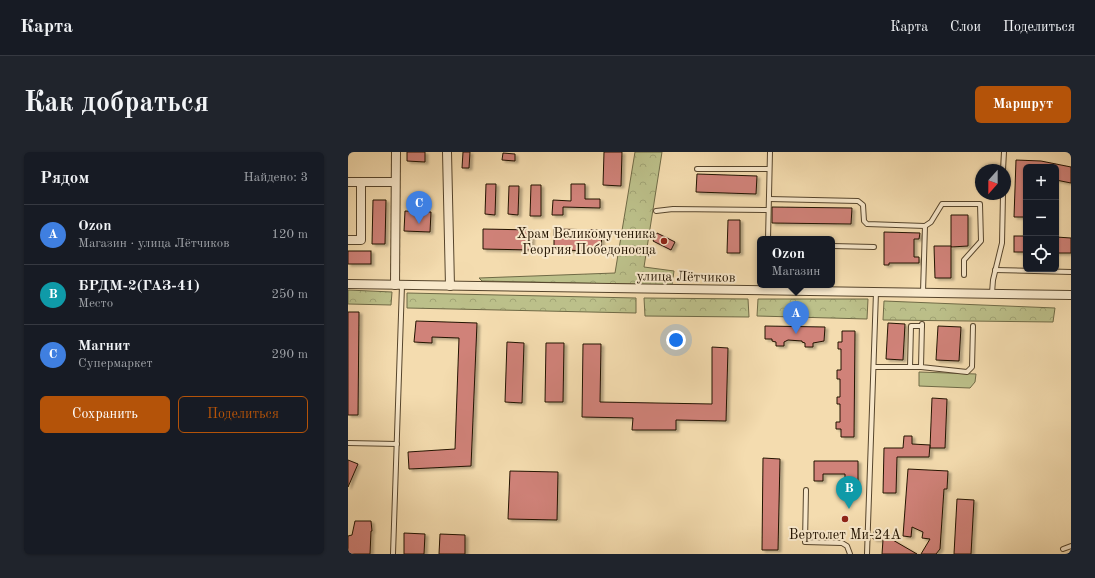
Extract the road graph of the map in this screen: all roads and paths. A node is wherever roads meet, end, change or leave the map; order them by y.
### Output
1 (396, 152) edge
2 (447, 152) edge
3 (770, 152) edge
4 (1004, 152) edge
5 (1003, 164) edge
6 (697, 169) dead end
7 (769, 169) junction
8 (348, 182) edge
9 (361, 182) junction
10 (395, 182) junction
11 (769, 199) junction
12 (1003, 200) edge
13 (768, 210) junction
14 (656, 211) dead end
15 (925, 226) junction
16 (768, 236) edge
17 (348, 240) edge
18 (835, 246) edge
19 (874, 247) dead end
20 (995, 270) junction
21 (1071, 272) edge
22 (964, 275) dead end
23 (348, 284) edge
24 (398, 285) junction
25 (450, 286) junction
26 (757, 288) edge
27 (763, 288) edge
28 (876, 292) junction
29 (923, 292) junction
30 (992, 293) junction
31 (1071, 295) edge
32 (973, 326) dead end
33 (874, 366) junction
34 (910, 367) junction
35 (921, 367) junction
36 (348, 443) edge
37 (397, 444) junction
38 (806, 490) dead end
39 (1071, 546) edge
40 (1063, 549) dead end
41 (393, 554) edge
42 (850, 554) edge
43 (867, 554) edge

1 - 10 street
2 - 25 street
3 - 7 lane
4 - 5 lane
6 - 7 lane
7 - 11 lane
8 - 9 street
9 - 10 street
9 - 17 street
10 - 24 street
11 - 13 lane
11 - 15 lane
12 - 20 lane
13 - 14 lane
13 - 16 lane
15 - 22 lane
15 - 29 lane
18 - 19 lane
20 - 21 lane
20 - 30 lane
23 - 24 street, улица Лётчиков
24 - 25 street, улица Лётчиков
24 - 37 lane
25 - 26 street, улица Лётчиков
27 - 28 street, улица Лётчиков
28 - 29 street, улица Лётчиков
28 - 33 lane
29 - 30 street, улица Лётчиков
30 - 31 street, улица Лётчиков
32 - 35 lane
33 - 34 lane
33 - 43 lane
34 - 35 lane
34 - 35 lane
36 - 37 lane
37 - 41 lane
38 - 42 lane
39 - 40 lane

